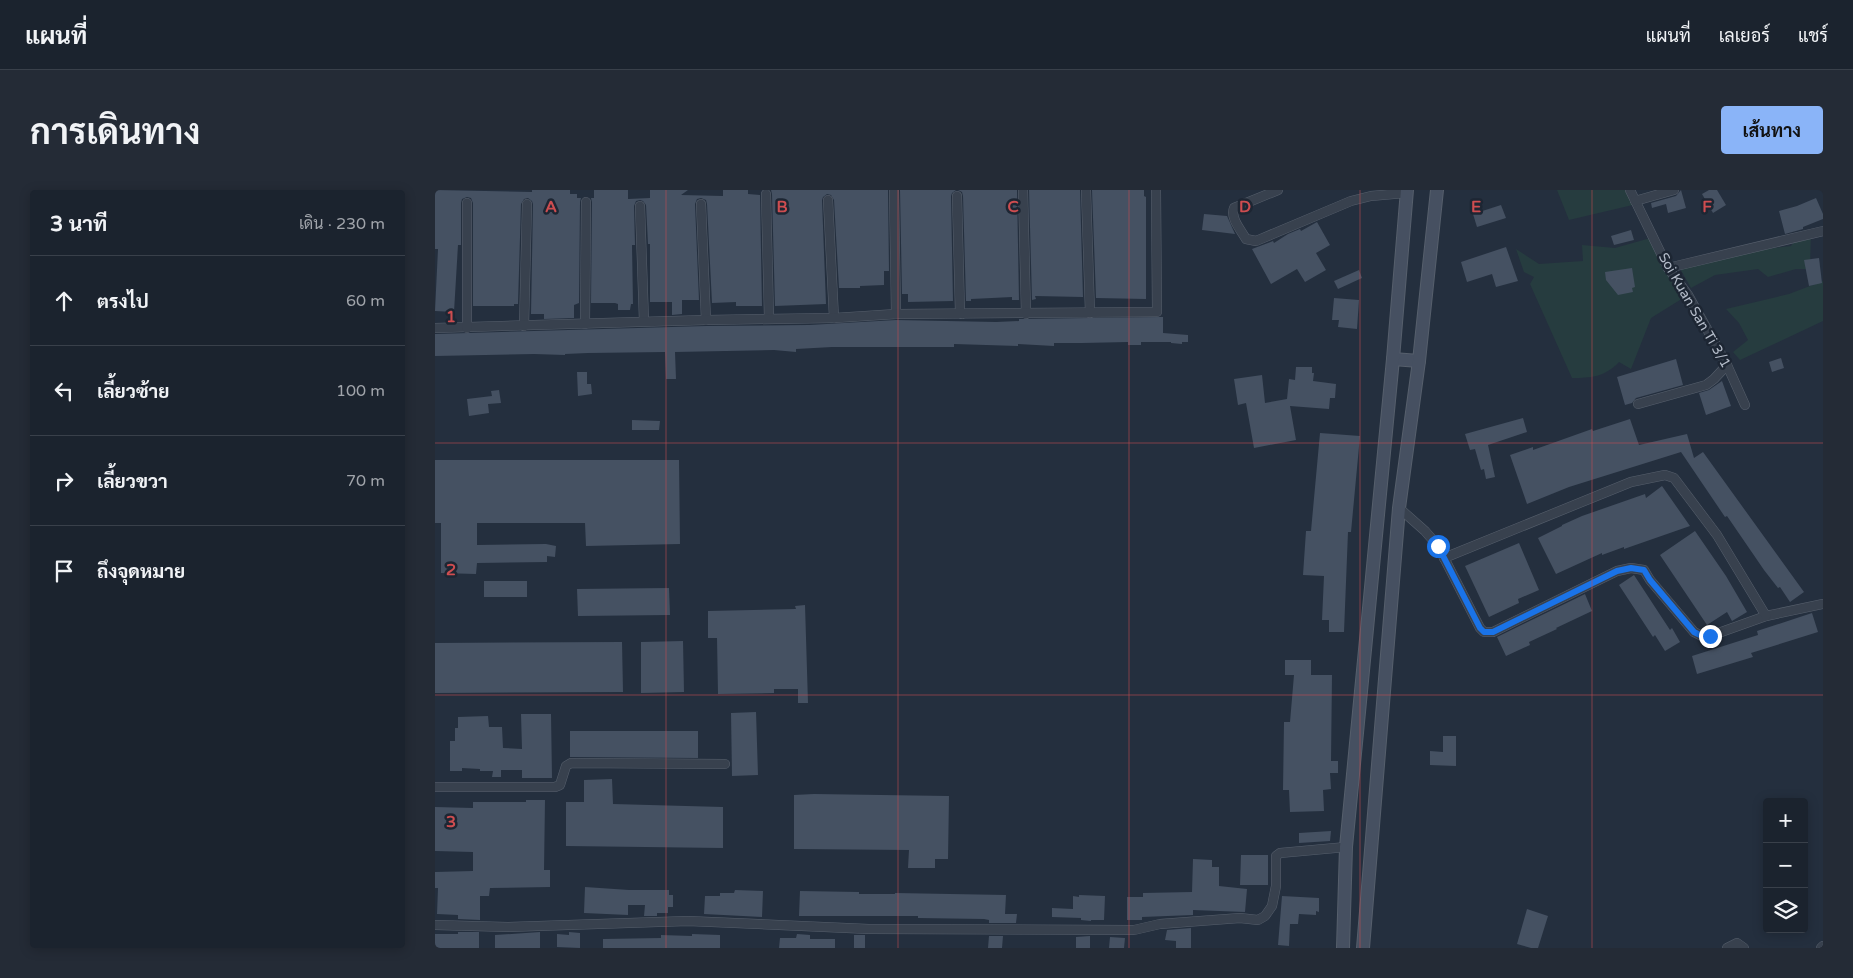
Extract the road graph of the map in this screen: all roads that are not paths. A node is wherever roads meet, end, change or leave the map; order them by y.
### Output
1 (894, 190) edge
2 (1023, 190) edge
3 (1086, 190) edge
4 (1156, 190) edge
5 (1278, 190) edge
6 (1437, 190) edge
7 (1630, 190) edge
8 (1673, 190) edge
9 (1406, 192) edge
10 (766, 194) dead end
11 (957, 196) dead end
12 (828, 200) dead end
13 (1635, 201) junction
14 (586, 202) dead end
15 (467, 203) dead end
16 (527, 204) dead end
17 (701, 204) dead end
18 (639, 206) dead end
19 (1823, 231) edge
20 (1669, 268) junction
21 (1090, 313) junction
22 (896, 314) junction
23 (962, 314) junction
24 (1025, 314) junction
25 (769, 318) junction
26 (834, 318) junction
27 (706, 320) junction
28 (644, 321) junction
29 (585, 324) junction
30 (524, 326) junction
31 (435, 328) edge
32 (467, 328) junction
33 (1393, 359) junction
34 (1419, 361) junction
35 (1727, 365) junction
36 (1638, 404) dead end
37 (1745, 405) dead end
38 (1399, 508) junction
39 (1444, 558) junction
40 (1823, 604) edge
41 (1766, 616) junction
42 (725, 764) dead end
43 (435, 788) edge
44 (1346, 848) junction
45 (435, 925) edge
46 (1343, 948) edge
47 (1363, 948) edge
48 (1727, 948) edge
49 (1744, 948) edge

1 - 22 street
2 - 24 street
3 - 21 street
4 - 21 street
5 - 9 street
6 - 34 main road
7 - 13 street, Soi Kuan San Ti 3/1
8 - 13 street
9 - 33 main road
10 - 25 street
11 - 23 street
12 - 26 street
13 - 20 street, Soi Kuan San Ti 3/1
14 - 29 street
15 - 32 street
16 - 30 street
17 - 27 street
18 - 28 street
19 - 20 street
20 - 35 street, Soi Kuan San Ti 3/1
21 - 24 street
22 - 23 street
22 - 26 street
23 - 24 street
25 - 26 street
25 - 27 street
27 - 28 street
28 - 29 street
29 - 30 street
30 - 32 street
31 - 32 street
33 - 34 main road
33 - 44 main road
34 - 38 main road
35 - 36 street
35 - 37 street, Soi Kuan San Ti 3/1
38 - 39 street
38 - 47 main road
39 - 41 street
39 - 41 street
40 - 41 street
42 - 43 street
44 - 45 street
44 - 46 main road
48 - 49 street

